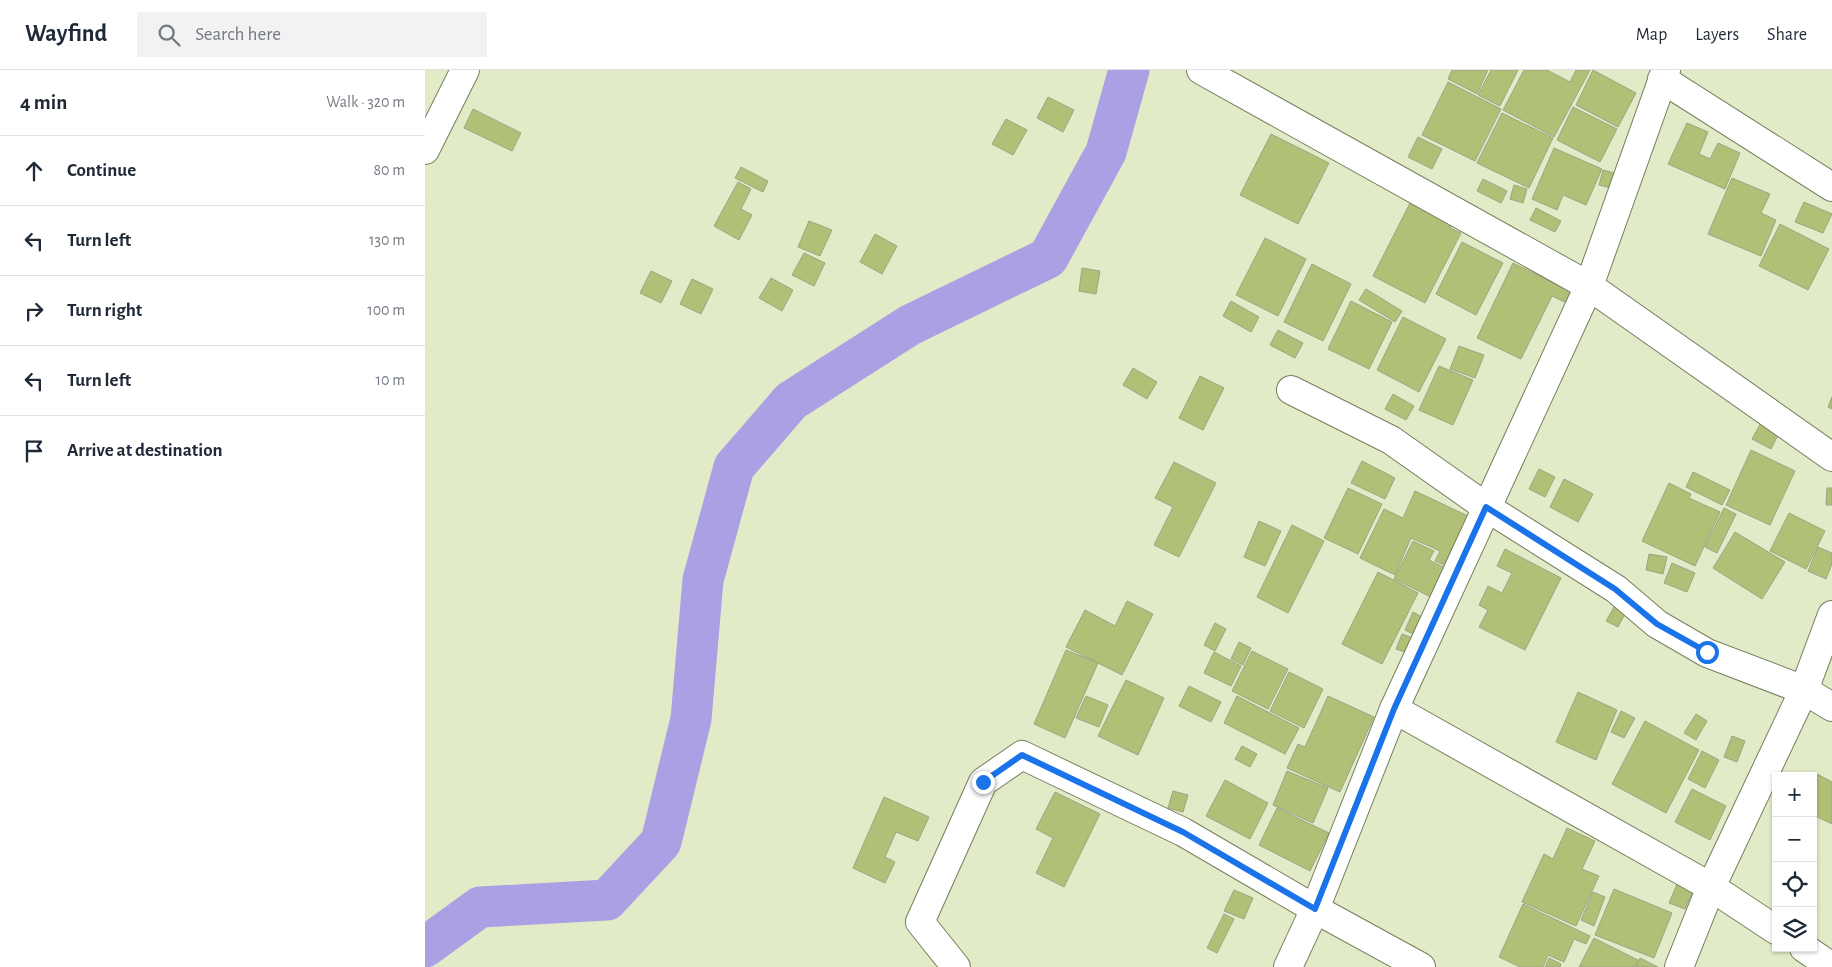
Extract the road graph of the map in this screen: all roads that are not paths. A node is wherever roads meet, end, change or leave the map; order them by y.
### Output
1 (465, 70) edge
2 (1201, 70) edge
3 (1664, 75) edge
4 (425, 150) edge
5 (1832, 187) edge
6 (1589, 286) junction
7 (1291, 390) dead end
8 (1832, 457) edge
9 (1486, 507) junction
10 (1832, 615) edge
11 (1804, 690) junction
12 (1832, 707) edge
13 (1394, 709) junction
14 (1711, 887) junction
15 (1315, 909) junction
16 (1772, 927) edge
17 (1810, 952) edge
18 (956, 967) edge
19 (1288, 967) edge
20 (1421, 967) edge
21 (1679, 967) edge
22 (1832, 967) edge

1 - 4 street
2 - 6 street
3 - 5 street
3 - 6 street
6 - 8 street
6 - 9 street
7 - 9 street
9 - 11 street
9 - 13 street
10 - 11 street
11 - 12 street
11 - 14 street
13 - 14 street
13 - 15 street
14 - 16 street
14 - 21 street
15 - 18 street
15 - 19 street
15 - 20 street
17 - 22 street

